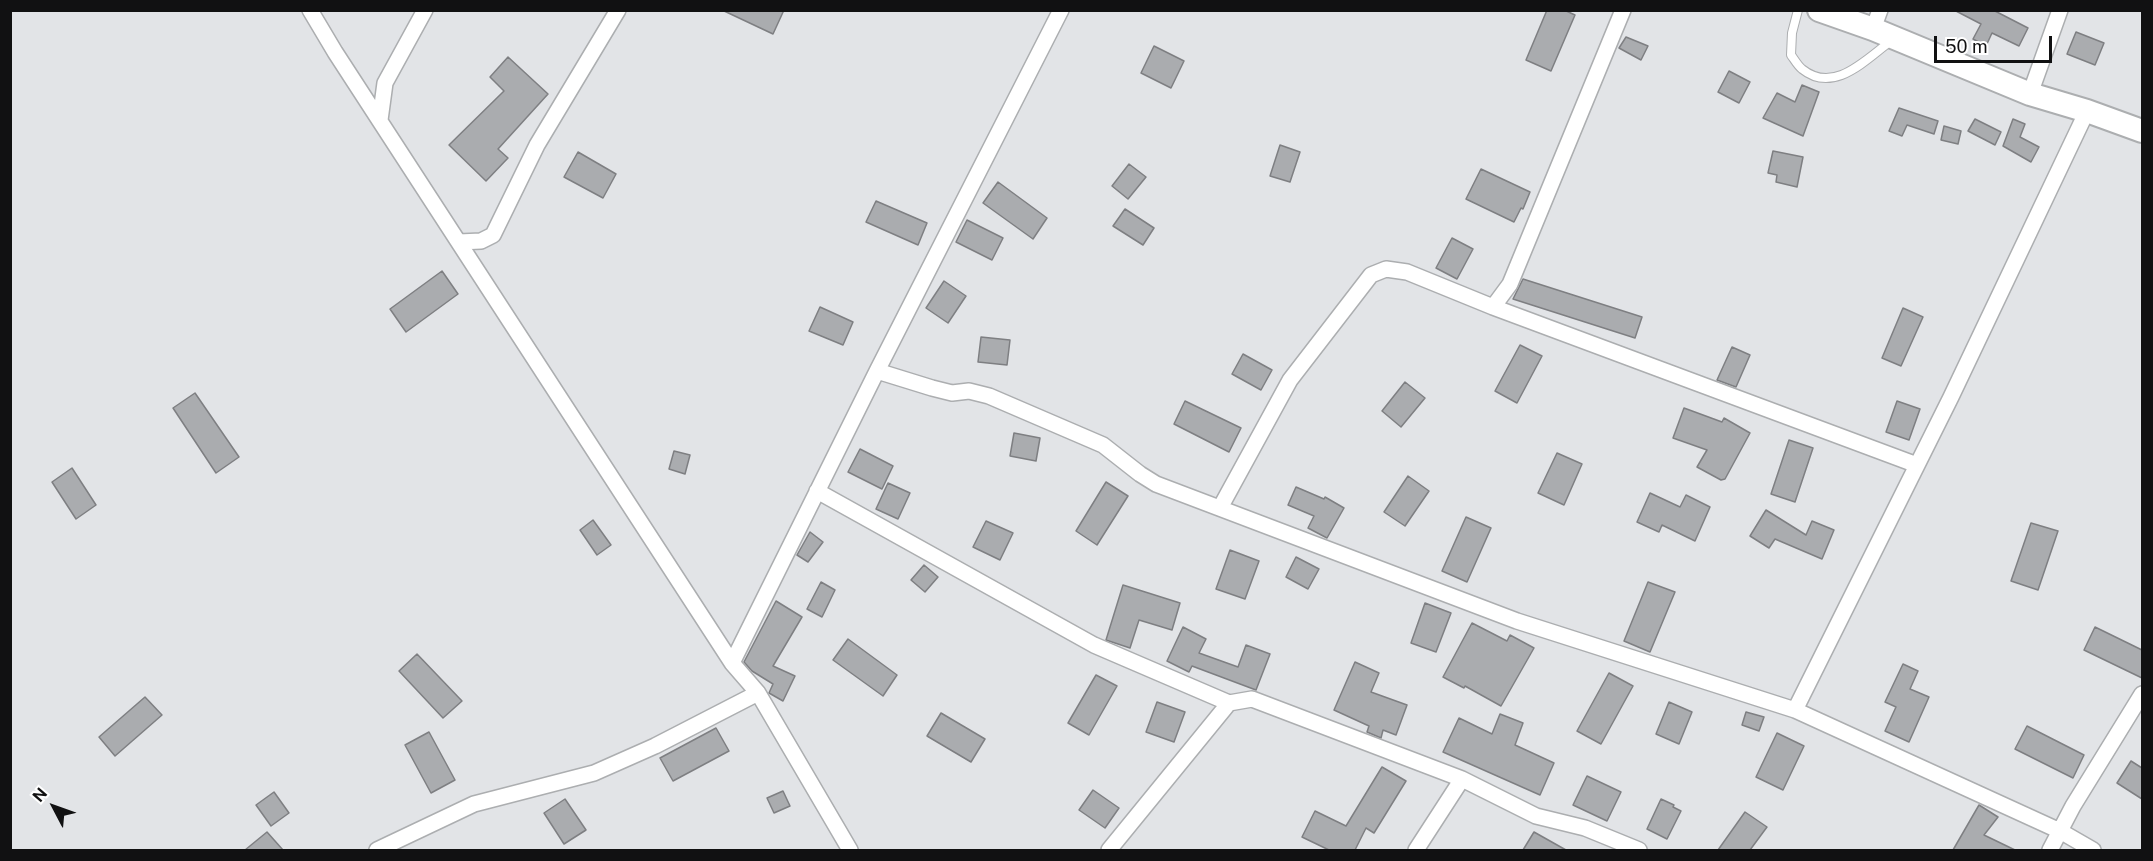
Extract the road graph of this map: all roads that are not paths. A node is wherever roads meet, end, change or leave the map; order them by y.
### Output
1 (310, 10) edge
2 (425, 10) edge
3 (618, 10) edge
4 (1062, 10) edge
5 (1623, 10) edge
6 (1797, 10) edge
7 (1820, 10) edge
8 (2060, 10) edge
9 (1876, 20) edge
10 (1896, 38) junction
11 (2030, 94) junction
12 (2087, 111) junction
13 (380, 120) junction
14 (2142, 131) edge
15 (459, 242) junction
16 (1493, 307) junction
17 (877, 371) junction
18 (1917, 465) junction
19 (817, 491) junction
20 (1220, 508) junction
21 (732, 663) junction
22 (758, 693) junction
23 (2142, 694) edge
24 (1229, 703) junction
25 (1795, 710) junction
26 (1462, 779) junction
27 (2060, 831) junction
28 (377, 850) edge
29 (850, 850) edge
30 (1109, 850) edge
31 (1416, 850) edge
32 (1639, 850) edge
33 (2050, 850) edge
34 (2093, 850) edge

1 - 13 street
2 - 13 street
3 - 15 street
4 - 17 street
5 - 16 street
6 - 10 lane
7 - 9 main road
8 - 11 street
9 - 10 main road
10 - 11 main road
11 - 12 main road
12 - 14 main road
12 - 18 street
13 - 15 street
15 - 21 street
16 - 18 street
16 - 20 street
17 - 19 street
17 - 20 street
18 - 25 street
19 - 21 street
19 - 24 street
20 - 25 street
21 - 22 street
22 - 28 street
22 - 29 street
23 - 27 street
24 - 26 street
24 - 30 street
25 - 27 street
26 - 31 street
26 - 32 street
27 - 33 street
27 - 34 street

